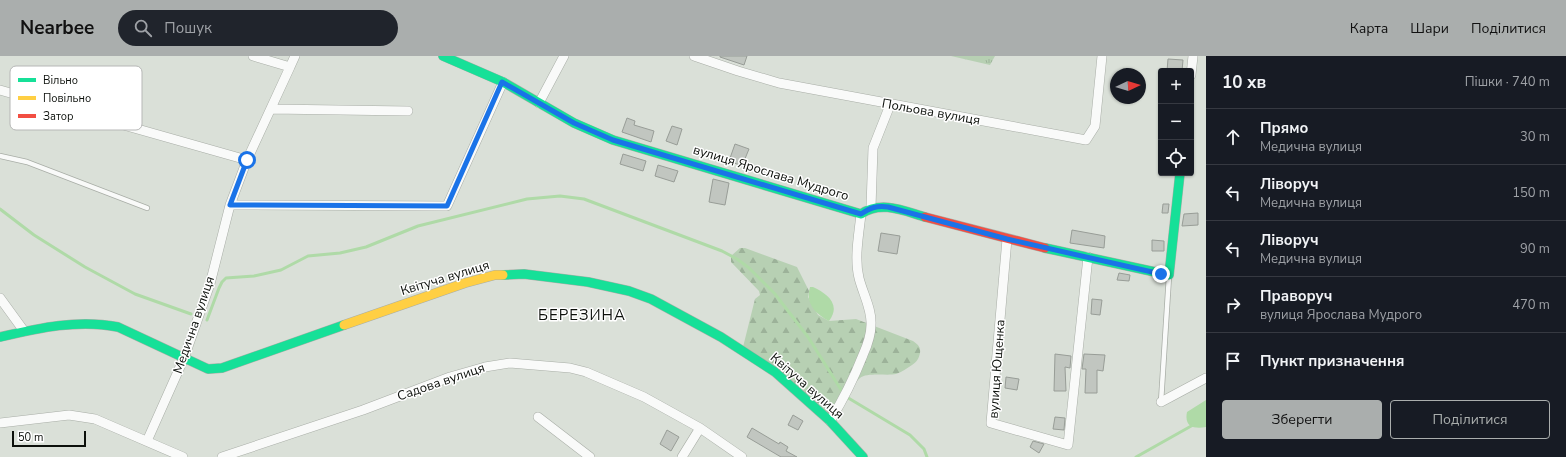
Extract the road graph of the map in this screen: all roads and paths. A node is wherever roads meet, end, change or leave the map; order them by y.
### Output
1 (254, 56) edge
2 (295, 56) edge
3 (443, 56) edge
4 (564, 56) edge
5 (694, 56) edge
6 (1102, 56) edge
7 (1193, 56) edge
8 (290, 66) junction
9 (1192, 68) edge
10 (502, 82) junction
11 (0, 90) edge
12 (10, 93) edge
13 (539, 103) junction
14 (890, 105) junction
15 (271, 110) junction
16 (408, 111) dead end
17 (141, 130) edge
18 (0, 156) edge
19 (247, 160) junction
20 (1180, 176) edge
21 (230, 205) junction
22 (871, 207) junction
23 (147, 208) dead end
24 (861, 214) junction
25 (1007, 239) junction
26 (1088, 256) junction
27 (1169, 275) junction
28 (0, 298) edge
29 (24, 331) junction
30 (0, 337) edge
31 (184, 358) junction
32 (1206, 378) edge
33 (1161, 402) joint
34 (538, 417) dead end
35 (830, 421) junction
36 (0, 423) edge
37 (700, 428) junction
38 (147, 441) junction
39 (183, 457) edge
40 (222, 457) edge
41 (590, 457) edge
42 (682, 457) edge
43 (742, 457) edge
44 (863, 457) edge

1 - 8 street
2 - 8 street
3 - 10 street, вулиця Ярослава Мудрого
4 - 13 street
5 - 14 street, Польова вулиця
6 - 14 street, Польова вулиця
7 - 9 street
8 - 15 street, Медична вулиця
10 - 13 street, вулиця Ярослава Мудрого
10 - 21 street
11 - 12 street
13 - 24 street, вулиця Ярослава Мудрого
14 - 22 street
15 - 16 street
15 - 19 street, Медична вулиця
17 - 19 street
18 - 23 lane
19 - 21 street, Медична вулиця
20 - 27 street
21 - 31 street, Медична вулиця
22 - 24 street, вулиця Ярослава Мудрого
22 - 25 street
24 - 35 street
25 - 26 street
25 - 26 street, вулиця Ющенка
26 - 27 street
27 - 33 lane
28 - 29 street
29 - 30 street, Квітуча вулиця
29 - 31 street, Квітуча вулиця
31 - 35 street, Квітуча вулиця
31 - 38 street, Медична вулиця
32 - 33 street
34 - 41 street
35 - 44 street, Квітуча вулиця
36 - 38 street
37 - 40 street, Садова вулиця
37 - 42 street
37 - 43 street, Садова вулиця
38 - 39 street

